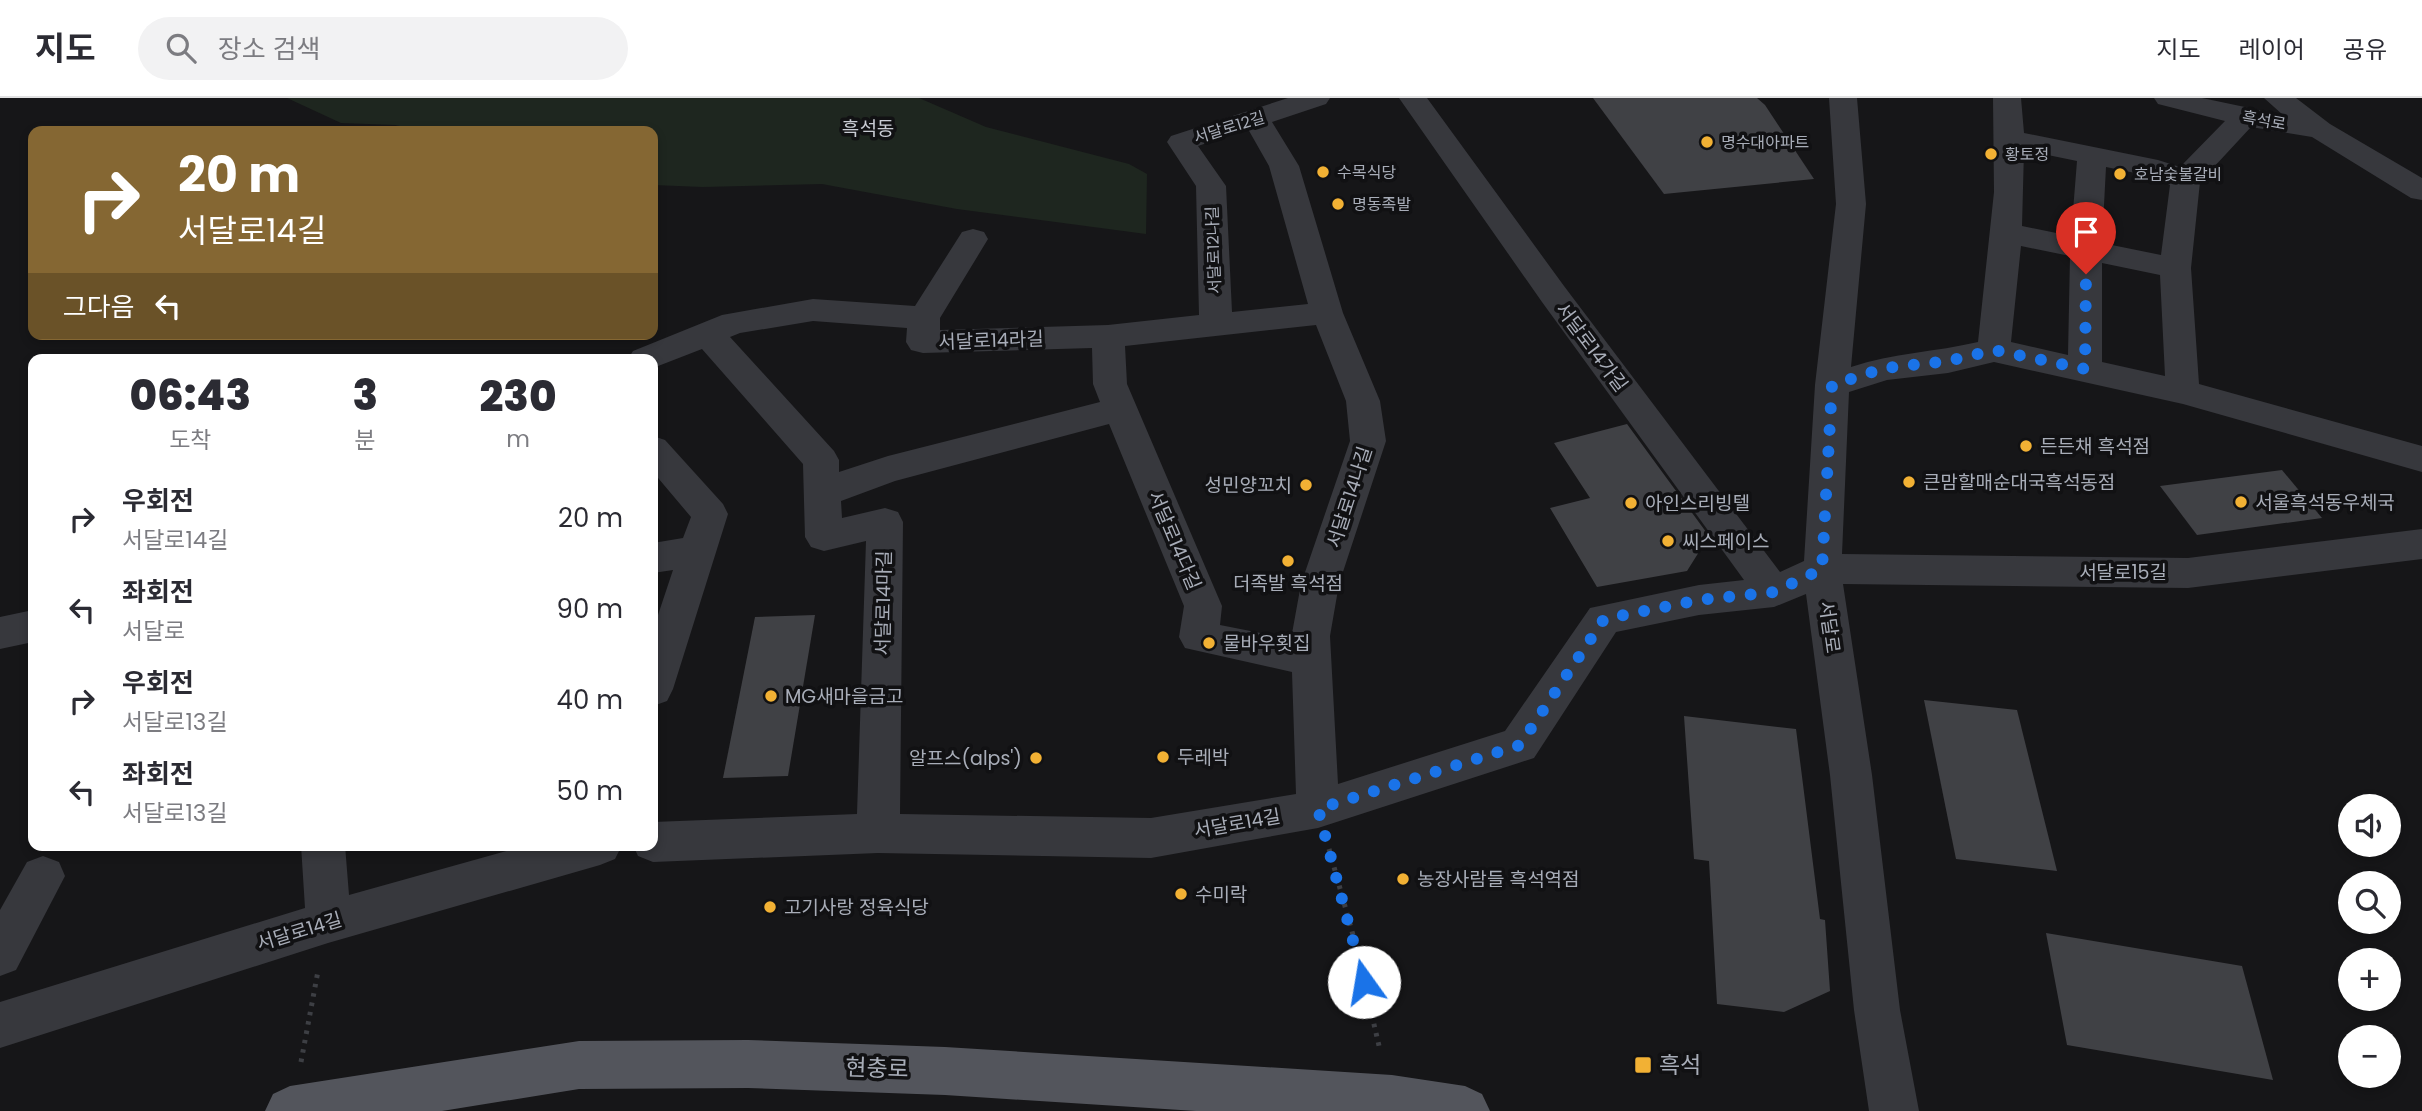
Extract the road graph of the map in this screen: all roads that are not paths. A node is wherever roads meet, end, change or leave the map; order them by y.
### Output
1 (1316, 98) edge
2 (1413, 98) edge
3 (1843, 98) edge
4 (2007, 98) edge
5 (2168, 98) edge
6 (2278, 98) edge
7 (2244, 117) junction
8 (1256, 120) junction
9 (2320, 130) junction
10 (2011, 139) junction
11 (1181, 142) joint
12 (2092, 156) junction
13 (2185, 180) junction
14 (2422, 191) edge
15 (2007, 233) junction
16 (973, 239) dead end
17 (2086, 250) junction
18 (2175, 268) junction
19 (1327, 313) junction
20 (925, 318) junction
21 (1216, 325) junction
22 (707, 333) junction
23 (1108, 336) junction
24 (1994, 350) junction
25 (657, 354) edge
26 (2085, 369) junction
27 (1832, 385) junction
28 (2183, 392) junction
29 (1120, 409) junction
30 (658, 455) edge
31 (2422, 459) edge
32 (822, 493) junction
33 (2422, 544) edge
34 (698, 551) junction
35 (658, 557) edge
36 (1822, 569) junction
37 (1774, 592) junction
38 (28, 627) edge
39 (0, 633) edge
40 (1311, 659) junction
41 (658, 674) edge
42 (1318, 809) junction
43 (878, 833) junction
44 (658, 842) edge
45 (323, 851) edge
46 (579, 851) edge
47 (43, 876) dead end
48 (328, 922) junction
49 (0, 954) edge
50 (0, 1025) edge
51 (291, 1111) edge
52 (1465, 1111) edge
53 (1894, 1111) edge

1 - 8 street, 서달로12길
2 - 37 street, 서달로14가길
3 - 27 street, 서달로
4 - 10 street
5 - 7 street, 흑석로
6 - 9 street, 흑석로
7 - 9 street, 흑석로
7 - 13 street
8 - 11 street, 서달로12길
8 - 19 street, 서달로14나길
9 - 14 street, 흑석로
10 - 12 street
10 - 15 street
11 - 21 street, 서달로12나길
12 - 13 street
12 - 17 street
13 - 18 street
15 - 17 street
15 - 24 street
16 - 20 street
17 - 18 street
17 - 26 street
18 - 28 street
19 - 21 street, 서달로14라길
19 - 40 street, 서달로14나길
20 - 22 street, 서달로14라길
20 - 23 street, 서달로14라길
21 - 23 street, 서달로14라길
22 - 25 street, 서달로14라길
22 - 32 street, 서달로14마길
23 - 29 street, 서달로14다길
24 - 26 street
24 - 27 street
26 - 28 street
27 - 36 street, 서달로
28 - 31 street
29 - 32 street
29 - 40 street, 서달로14다길
30 - 34 street
32 - 43 street, 서달로14마길
33 - 36 street, 서달로15길
34 - 35 street
34 - 41 street
36 - 37 street, 서달로14길
36 - 53 street, 서달로
37 - 42 street, 서달로14길
38 - 39 street
40 - 42 street, 서달로14나길
42 - 43 street, 서달로14길
43 - 44 street, 서달로14길
45 - 48 street
46 - 48 street, 서달로14길
47 - 49 street
48 - 50 street, 서달로14길
51 - 52 main road, 현충로

